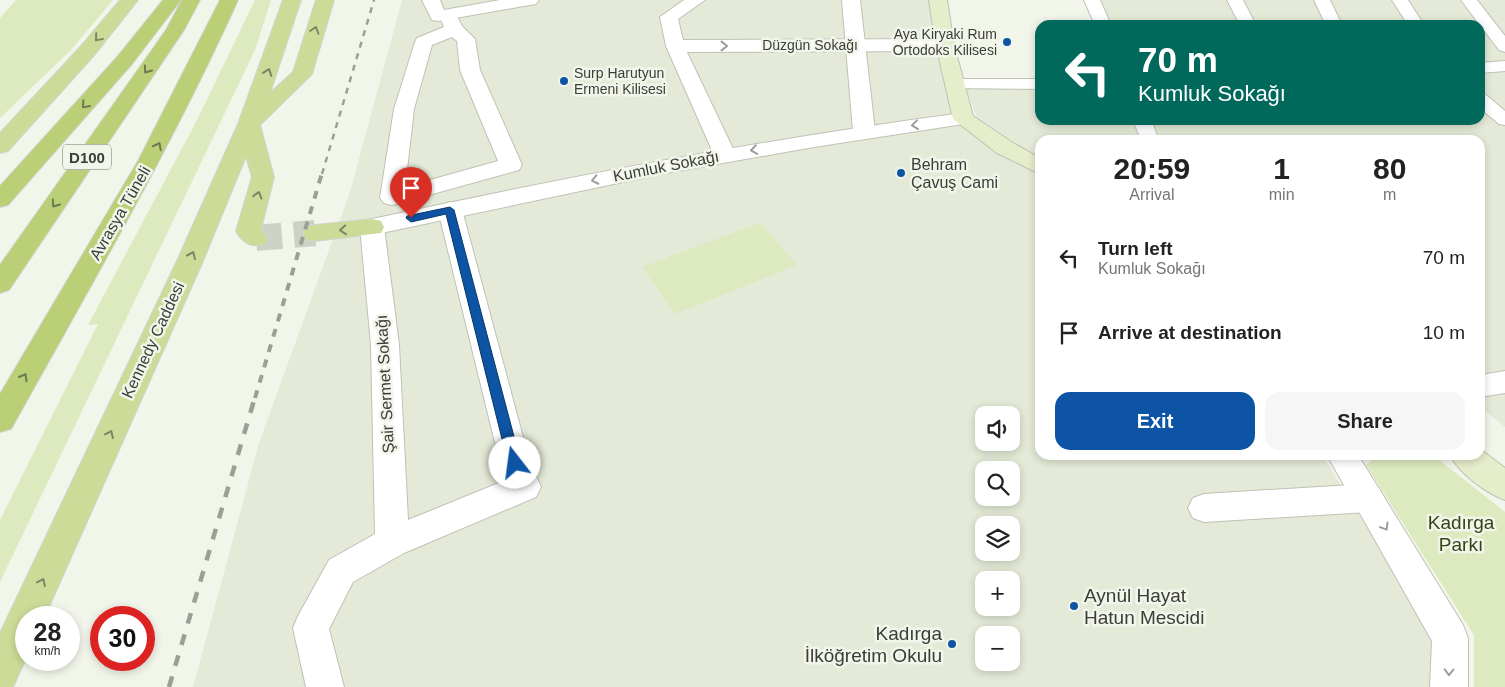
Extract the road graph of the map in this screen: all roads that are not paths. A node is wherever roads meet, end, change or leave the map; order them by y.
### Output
1 (130, 0) edge
2 (172, 0) edge
3 (191, 0) edge
4 (229, 0) edge
5 (292, 0) edge
6 (325, 0) edge
7 (430, 0) edge
8 (530, 0) edge
9 (696, 0) edge
10 (851, 0) edge
11 (938, 0) edge
12 (1092, 0) edge
13 (1235, 0) edge
14 (1322, 0) edge
15 (1400, 0) edge
16 (1469, 0) edge
17 (447, 20) junction
18 (1101, 20) edge
19 (1245, 20) edge
20 (1332, 20) edge
21 (1413, 20) edge
22 (1484, 20) edge
23 (1485, 21) edge
24 (855, 45) junction
25 (945, 45) junction
26 (676, 46) junction
27 (1505, 47) edge
28 (1505, 66) edge
29 (1485, 68) edge
30 (956, 84) junction
31 (1035, 84) edge
32 (1485, 103) edge
33 (963, 119) junction
34 (1505, 120) edge
35 (249, 124) junction
36 (864, 131) junction
37 (0, 146) edge
38 (725, 155) junction
39 (1035, 164) edge
40 (0, 200) edge
41 (450, 210) junction
42 (372, 227) junction
43 (315, 233) tunnel mouth
44 (256, 238) dead end
45 (0, 284) edge
46 (1505, 382) edge
47 (1485, 385) edge
48 (0, 420) edge
49 (1345, 460) edge
50 (1471, 460) edge
51 (1505, 486) edge
52 (1368, 498) junction
53 (1204, 508) dead end
54 (392, 542) junction
55 (0, 674) edge
56 (325, 687) edge
57 (1449, 687) edge

1 -> 37 main road
2 -> 40 highway
3 -> 45 highway, D100
48 -> 4 highway, Avrasya Tüneli
35 -> 5 main road, Kennedy Caddesi
35 -> 6 main road
7 - 17 street
8 - 17 street
9 - 26 street
10 - 24 street
11 - 25 main road
12 - 18 street
13 - 19 street
14 - 20 street
15 - 21 street
16 - 22 street
17 - 17 street
23 - 27 street
24 - 25 street, Düzgün Sokağı
26 -> 24 street, Düzgün Sokağı
24 - 36 street
25 - 30 main road
26 - 38 street
28 - 29 street
30 - 31 street
30 - 33 main road
32 - 34 street
33 -> 36 street, Kumluk Sokağı
33 - 39 main road
44 -> 35 main road
55 -> 35 main road, Kennedy Caddesi
36 -> 38 street, Kumluk Sokağı
38 -> 41 street, Kumluk Sokağı
41 - 42 street, Kumluk Sokağı
41 - 54 street
42 -> 43 main road
42 - 54 street, Şair Sermet Sokağı
46 - 47 street
49 - 52 street
50 - 51 main road
52 - 53 street
52 -> 57 street
54 - 56 street

